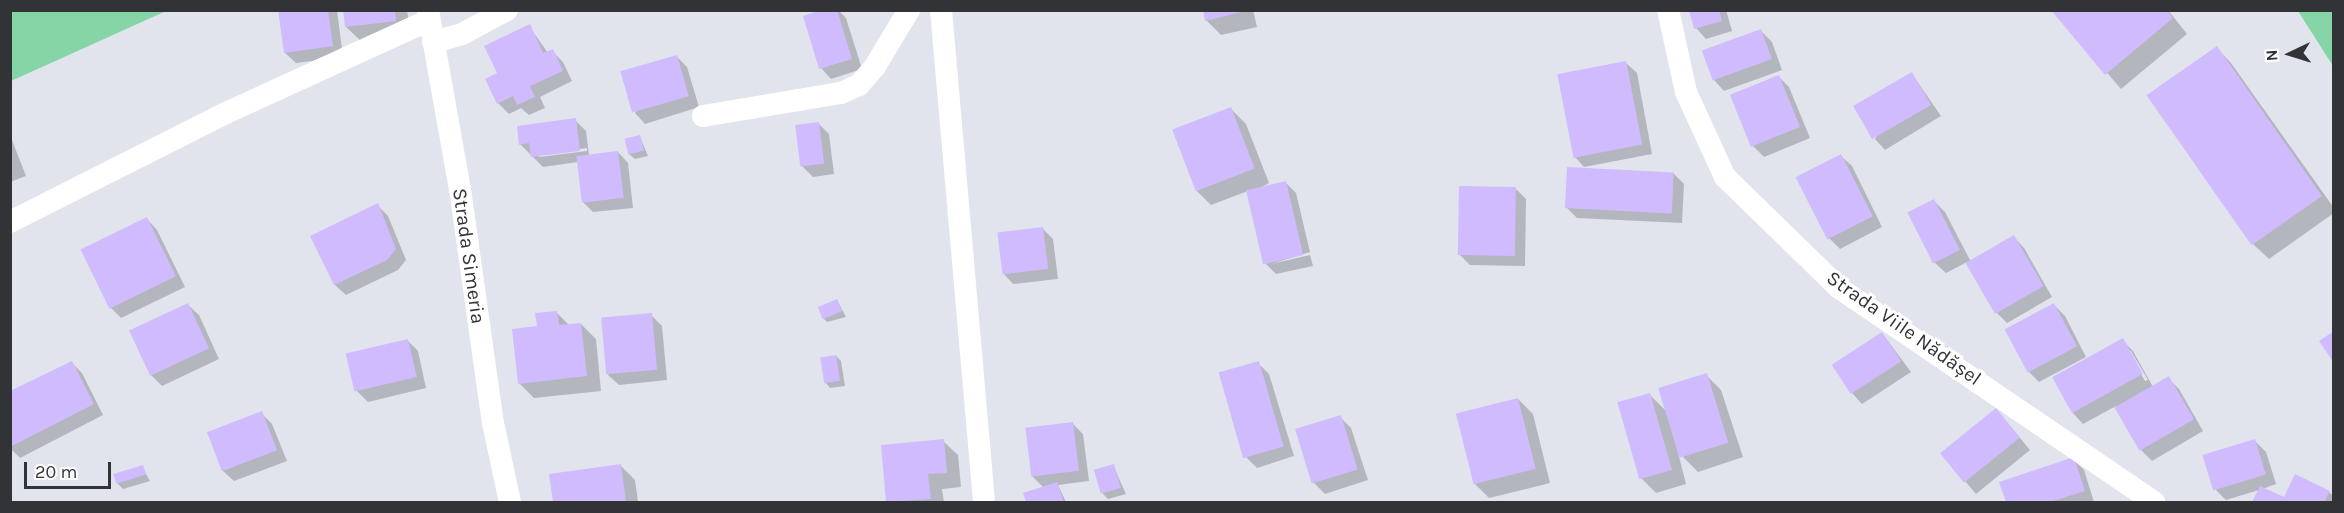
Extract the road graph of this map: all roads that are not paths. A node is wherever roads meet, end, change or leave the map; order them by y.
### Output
1 (507, 10) edge
2 (909, 10) edge
3 (941, 10) edge
4 (1668, 10) edge
5 (430, 24) edge
6 (704, 116) dead end
7 (10, 222) edge
8 (510, 502) edge
9 (984, 502) edge
10 (2154, 502) edge

1 - 5 street
2 - 6 street
3 - 9 street
4 - 10 street, Strada Viile Nădășel
5 - 7 street
5 - 8 street, Strada Simeria

